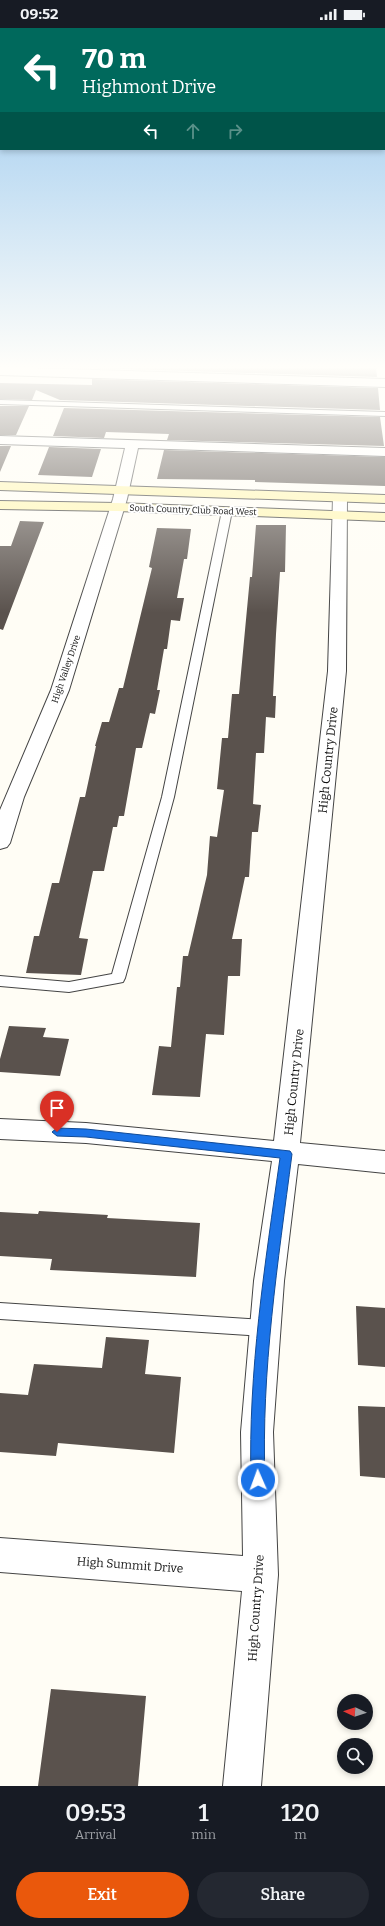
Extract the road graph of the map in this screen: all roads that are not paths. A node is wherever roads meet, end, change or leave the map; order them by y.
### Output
1 (131, 449) edge
2 (291, 449) edge
3 (385, 452) edge
4 (0, 486) edge
5 (119, 499) junction
6 (385, 499) edge
7 (0, 505) edge
8 (339, 506) junction
9 (227, 511) junction
10 (385, 517) edge
11 (0, 843) edge
12 (0, 981) edge
13 (0, 1130) edge
14 (286, 1154) junction
15 (385, 1162) edge
16 (0, 1311) edge
17 (265, 1328) junction
18 (0, 1556) edge
19 (261, 1576) junction
20 (242, 1786) edge

1 - 5 street, High Valley Drive
2 - 3 street
4 - 5 street, South Country Club Road West
5 - 7 street, South Country Club Road West
5 - 8 street, South Country Club Road West
5 - 9 street, South Country Club Road West
5 - 11 street, High Valley Drive
6 - 8 street, South Country Club Road West
8 - 9 street, South Country Club Road West
8 - 10 street, South Country Club Road West
8 - 14 street, High Country Drive
9 - 12 lane
13 - 14 street
14 - 15 street
14 - 17 street, High Country Drive
16 - 17 lane
17 - 19 street, High Country Drive
18 - 19 street, High Summit Drive
19 - 20 street, High Country Drive

